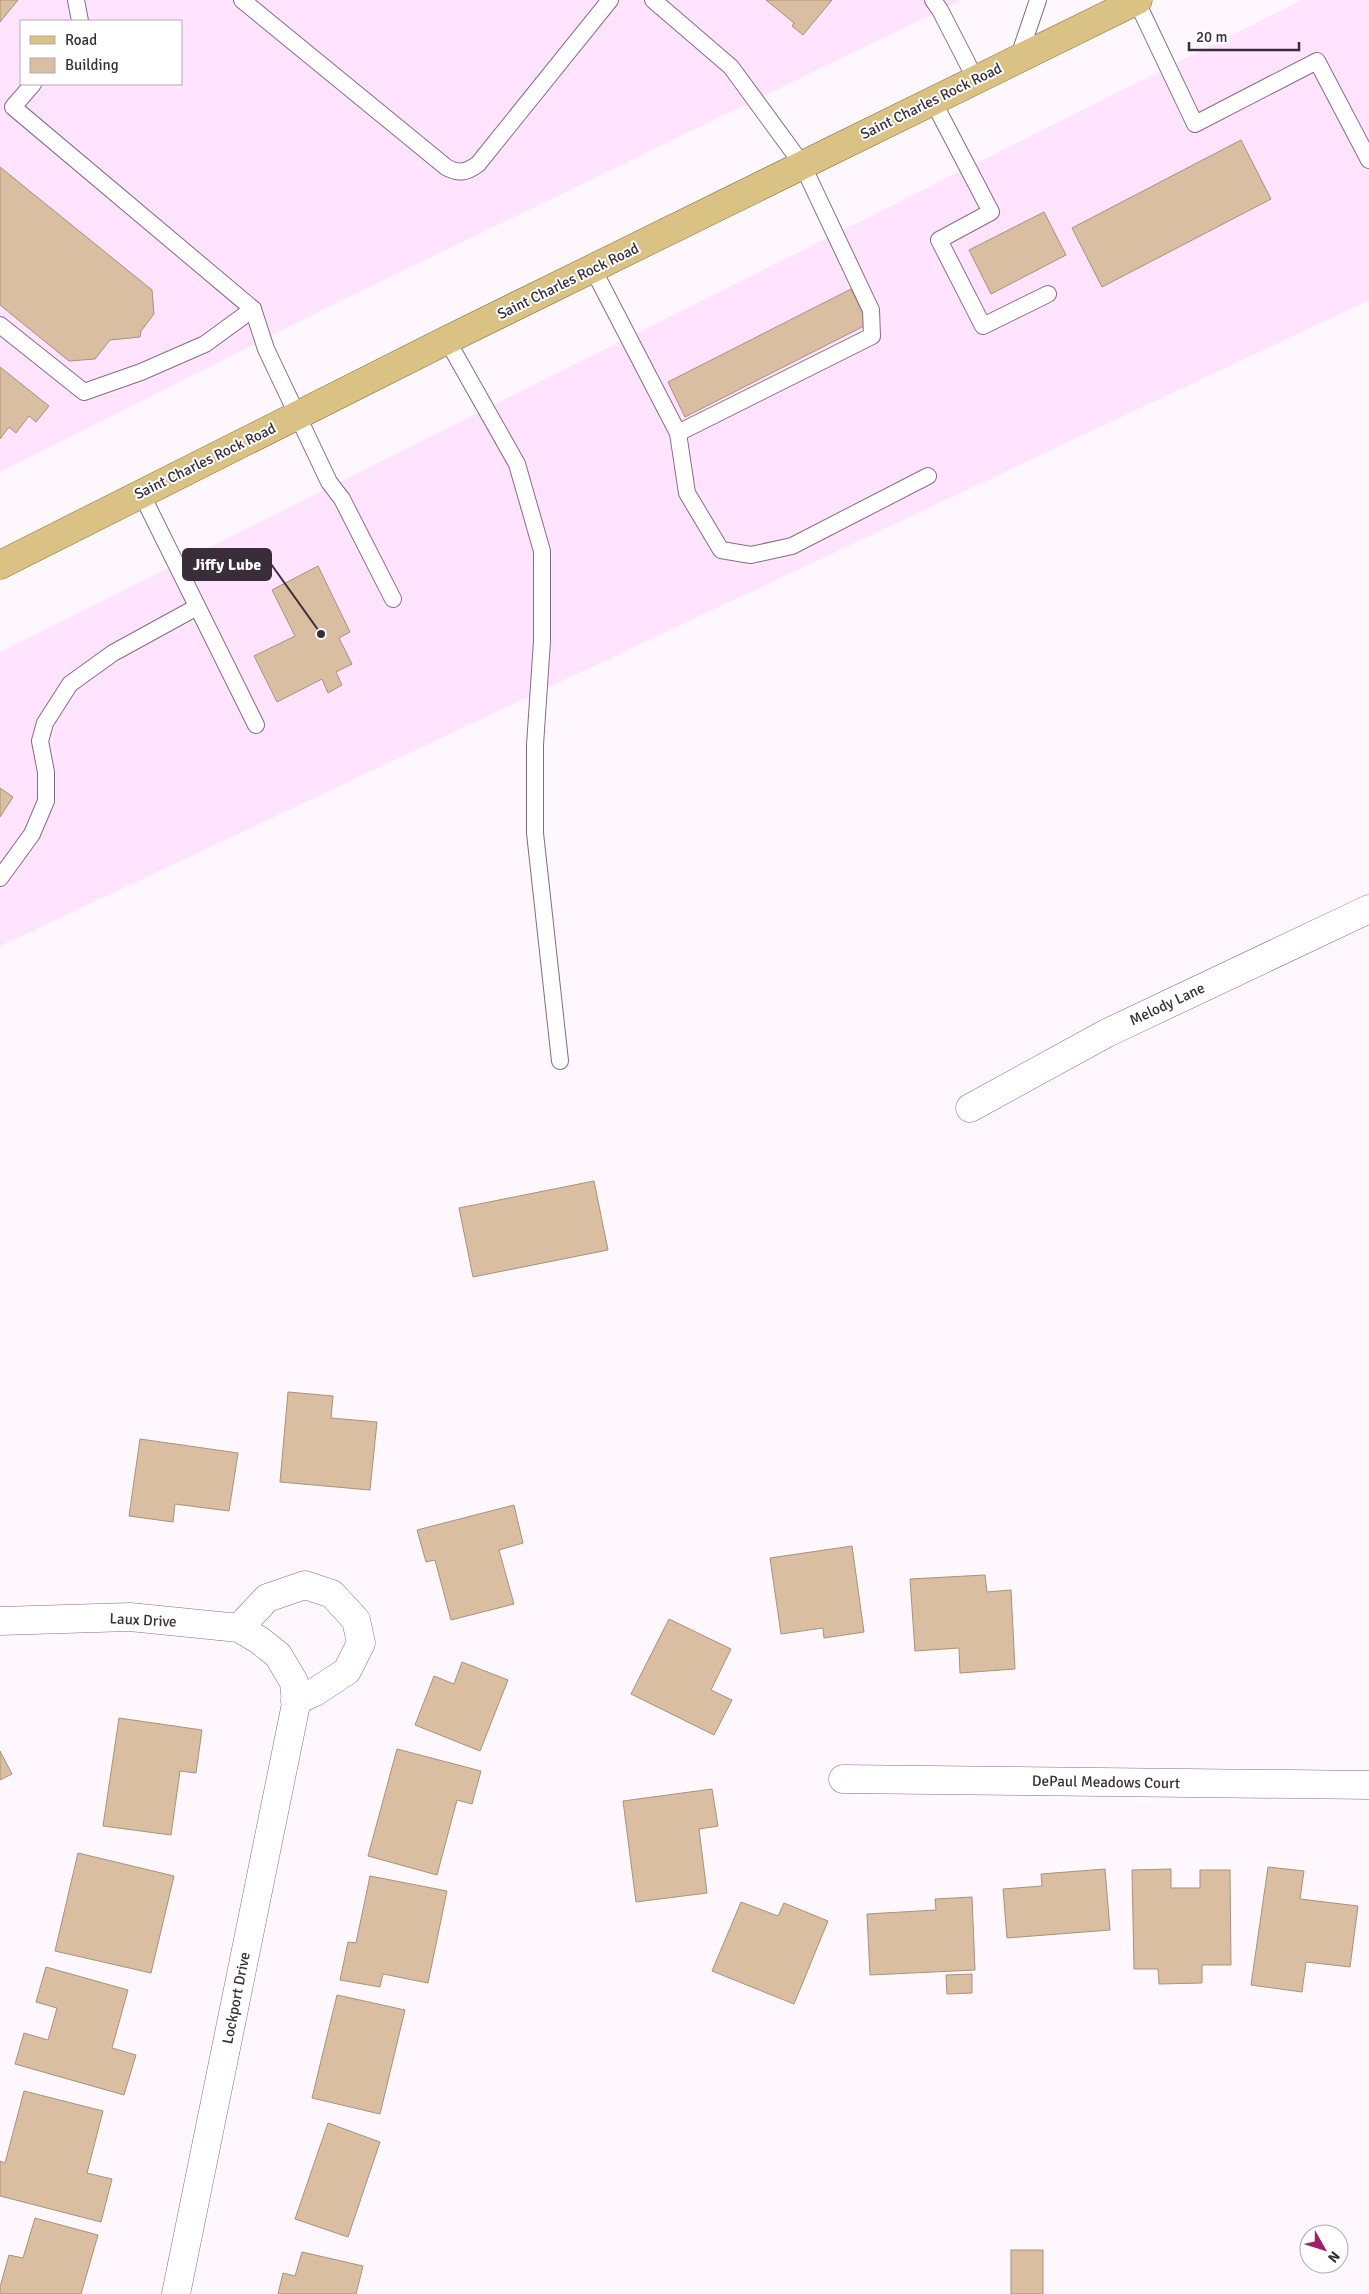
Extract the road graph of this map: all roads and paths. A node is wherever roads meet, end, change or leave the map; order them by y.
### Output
1 (76, 0) edge
2 (242, 0) edge
3 (610, 0) edge
4 (653, 0) edge
5 (933, 0) edge
6 (1038, 0) edge
7 (1137, 0) edge
8 (80, 20) edge
9 (1018, 59) junction
10 (976, 80) junction
11 (32, 85) edge
12 (933, 101) junction
13 (1369, 160) edge
14 (802, 164) junction
15 (593, 269) junction
16 (1048, 294) dead end
17 (253, 309) junction
18 (0, 326) edge
19 (447, 340) junction
20 (298, 415) junction
21 (678, 433) junction
22 (928, 476) dead end
23 (141, 493) junction
24 (0, 565) edge
25 (393, 599) dead end
26 (197, 607) junction
27 (256, 724) dead end
28 (0, 878) edge
29 (1369, 909) edge
30 (560, 1061) dead end
31 (970, 1108) dead end
32 (0, 1621) edge
33 (239, 1628) junction
34 (278, 1655) joint
35 (295, 1701) junction
36 (843, 1780) dead end
37 (1369, 1785) edge
38 (176, 2294) edge

1 - 8 lane
2 - 3 lane
4 - 14 lane
5 - 10 lane
6 - 9 lane
7 - 9 main road, Saint Charles Rock Road
7 - 13 lane
9 - 10 main road, Saint Charles Rock Road
10 - 12 main road, Saint Charles Rock Road
11 - 17 lane
12 - 14 main road, Saint Charles Rock Road
12 - 16 lane
14 - 15 main road, Saint Charles Rock Road
14 - 21 lane
15 - 19 main road, Saint Charles Rock Road
15 - 21 lane
17 - 18 lane
17 - 20 lane
19 - 20 main road, Saint Charles Rock Road
19 - 30 lane
20 - 23 main road, Saint Charles Rock Road
20 - 25 lane
21 - 22 lane
23 - 24 main road, Saint Charles Rock Road
23 - 26 lane
26 - 27 lane
26 - 28 lane
29 - 31 street, Melody Lane
32 - 33 street, Laux Drive
33 - 34 street, Laux Drive
33 - 35 street
34 - 35 street, Lockport Drive
35 - 38 street, Lockport Drive
36 - 37 street, DePaul Meadows Court

